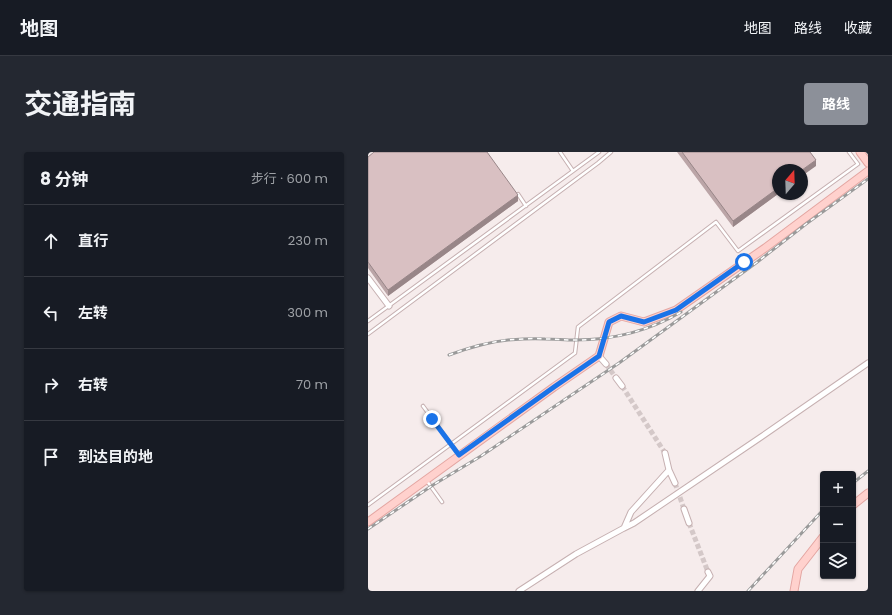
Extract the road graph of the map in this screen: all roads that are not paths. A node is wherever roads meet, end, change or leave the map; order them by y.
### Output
1 (560, 152) edge
2 (599, 152) edge
3 (611, 152) edge
4 (850, 152) edge
5 (860, 152) edge
6 (868, 163) edge
7 (573, 171) junction
8 (868, 171) edge
9 (517, 194) edge
10 (526, 206) junction
11 (368, 278) edge
12 (389, 306) junction
13 (368, 321) edge
14 (368, 334) edge
15 (599, 356) junction
16 (868, 363) edge
17 (606, 364) tunnel mouth
18 (616, 378) tunnel mouth
19 (622, 386) tunnel mouth
20 (423, 406) dead end
21 (451, 444) junction
22 (665, 453) tunnel mouth
23 (459, 455) junction
24 (669, 470) junction
25 (426, 479) junction
26 (676, 483) tunnel mouth
27 (868, 493) edge
28 (442, 502) dead end
29 (856, 503) edge
30 (368, 505) edge
31 (684, 509) tunnel mouth
32 (368, 522) edge
33 (690, 523) tunnel mouth
34 (624, 528) junction
35 (820, 541) edge
36 (708, 572) dead end
37 (519, 591) edge
38 (698, 591) edge
39 (794, 591) edge

1 - 7 lane
2 - 7 lane
3 - 14 lane
4 - 21 lane
5 - 6 street
7 - 10 lane
8 - 15 street
9 - 10 lane
10 - 12 lane
11 - 12 street
12 - 13 lane
15 - 17 street
15 - 23 street
16 - 34 street
18 - 19 street
20 - 21 lane
21 - 23 lane
21 - 30 lane
22 - 24 street
23 - 25 street
24 - 26 street
24 - 34 street
25 - 28 lane
25 - 32 street
27 - 29 street
31 - 33 street
34 - 37 street
35 - 39 street
36 - 38 street

